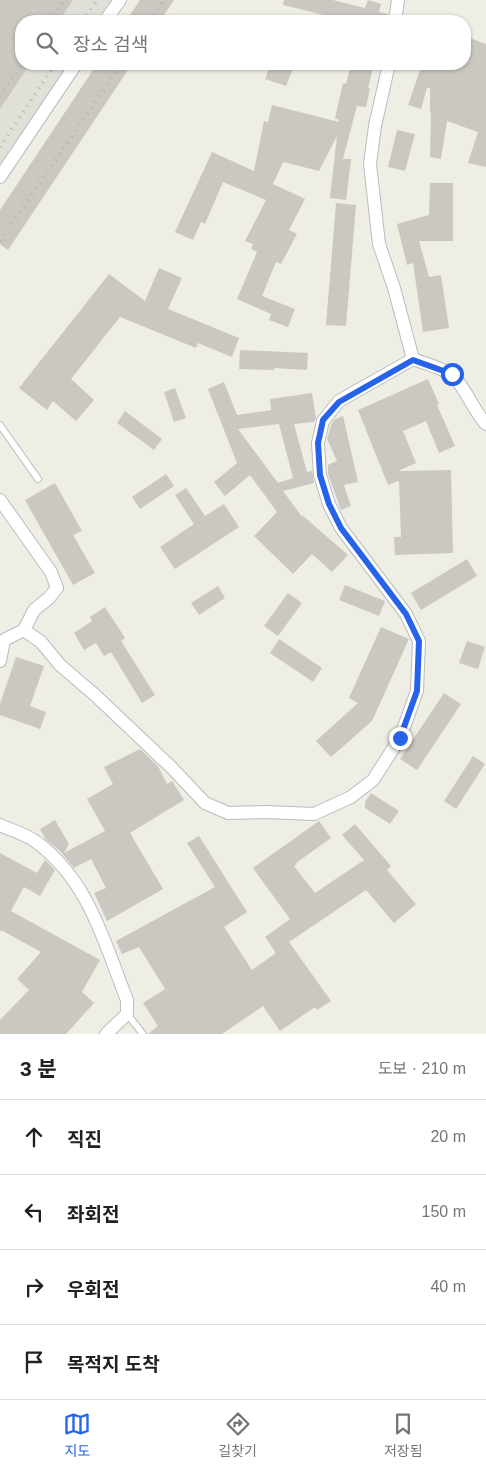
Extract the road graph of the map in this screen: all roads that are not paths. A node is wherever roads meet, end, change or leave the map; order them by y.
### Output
1 (120, 0) edge
2 (398, 0) edge
3 (109, 15) edge
4 (396, 15) edge
5 (72, 70) edge
6 (388, 70) edge
7 (0, 177) edge
8 (413, 360) junction
9 (486, 424) edge
10 (0, 425) edge
11 (38, 478) dead end
12 (0, 500) edge
13 (24, 630) junction
14 (0, 661) edge
15 (0, 825) edge
16 (127, 1014) junction
17 (106, 1034) edge
18 (143, 1034) edge

1 - 3 street
2 - 4 street
5 - 7 street
6 - 8 street
8 - 9 street
8 - 13 street
10 - 11 lane
12 - 13 street
13 - 14 street
15 - 16 street
16 - 17 street
16 - 18 lane

